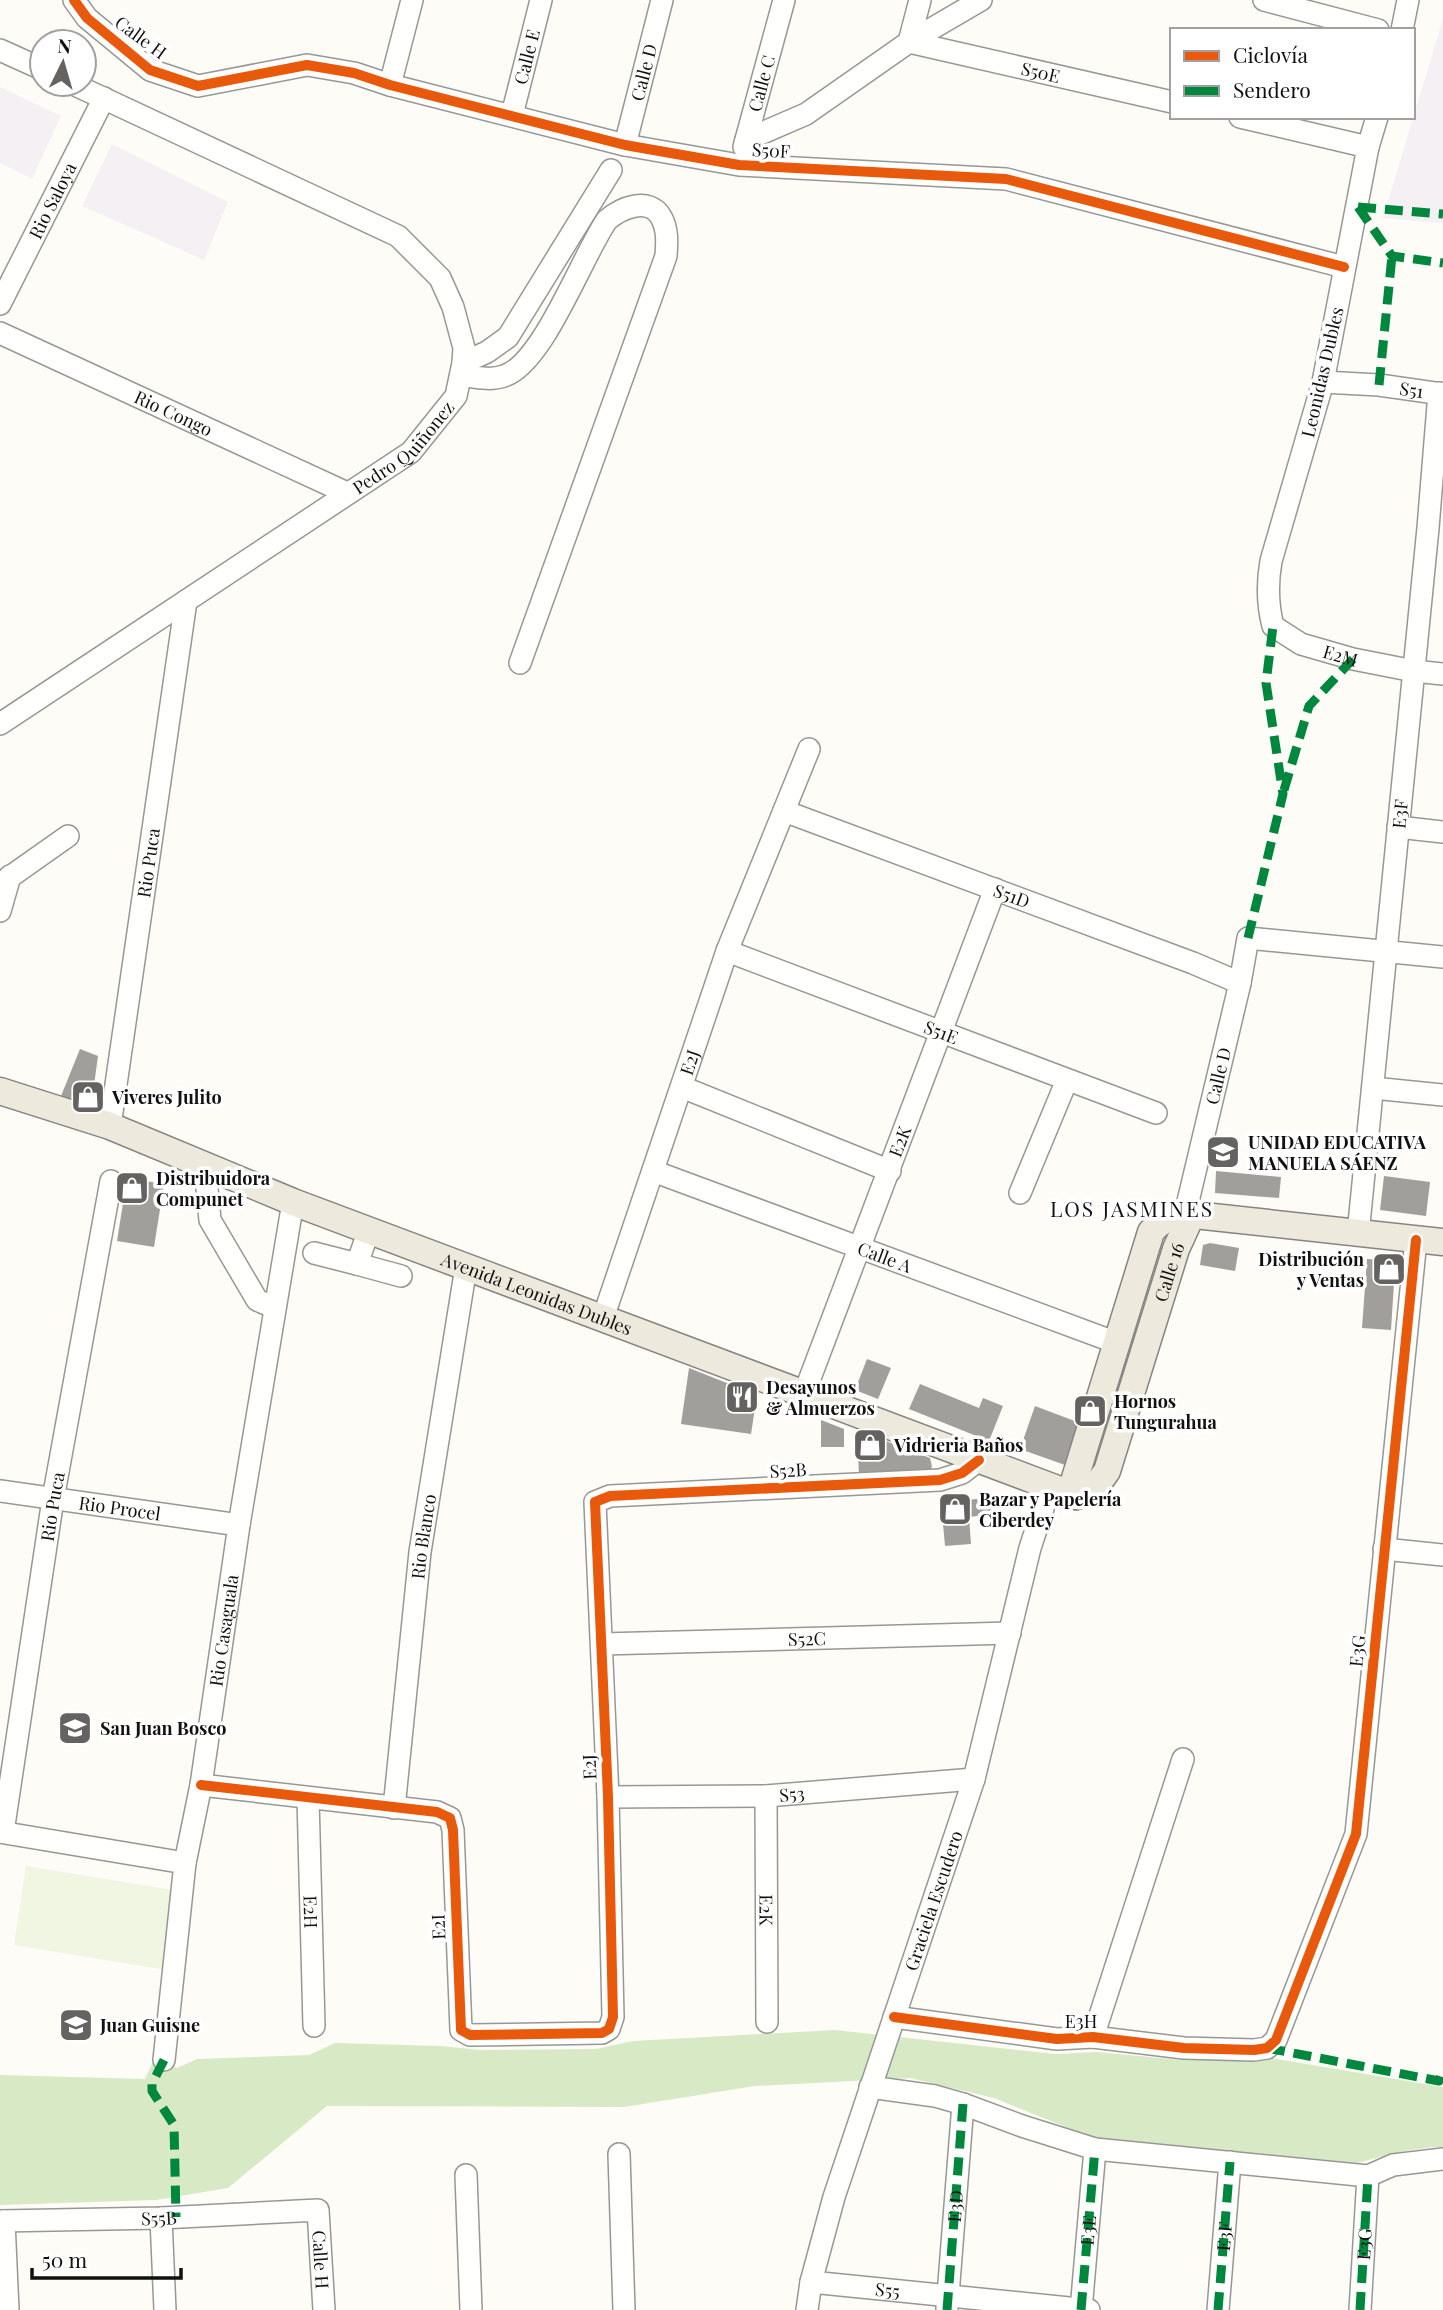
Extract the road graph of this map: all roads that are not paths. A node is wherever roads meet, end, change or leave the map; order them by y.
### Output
1 (74, 0) edge
2 (412, 0) edge
3 (541, 0) edge
4 (662, 0) edge
5 (784, 0) edge
6 (920, 0) edge
7 (981, 0) edge
8 (1264, 0) edge
9 (1408, 0) edge
10 (1370, 28) edge
11 (1402, 28) edge
12 (909, 42) junction
13 (0, 50) edge
14 (28, 63) edge
15 (390, 85) junction
16 (198, 86) joint
17 (98, 95) edge
18 (104, 98) junction
19 (1170, 102) edge
20 (512, 115) junction
21 (1249, 119) edge
22 (1376, 119) edge
23 (746, 140) junction
24 (625, 145) junction
25 (1368, 147) junction
26 (739, 165) junction
27 (611, 170) dead end
28 (1344, 267) junction
29 (0, 304) edge
30 (0, 333) edge
31 (462, 369) junction
32 (1323, 382) junction
33 (1441, 394) edge
34 (348, 493) junction
35 (1435, 529) edge
36 (186, 601) junction
37 (1273, 626) joint
38 (520, 663) dead end
39 (1414, 671) junction
40 (1443, 674) edge
41 (0, 724) edge
42 (809, 749) dead end
43 (784, 811) junction
44 (1398, 827) junction
45 (1443, 832) edge
46 (68, 836) dead end
47 (5, 880) edge
48 (995, 890) junction
49 (0, 911) edge
50 (727, 951) junction
51 (1386, 952) junction
52 (1443, 957) edge
53 (1240, 983) junction
54 (941, 1032) junction
55 (1067, 1080) junction
56 (682, 1087) junction
57 (1373, 1088) junction
58 (0, 1091) edge
59 (1443, 1095) edge
60 (1156, 1113) dead end
61 (110, 1126) junction
62 (210, 1167) junction
63 (653, 1171) junction
64 (890, 1171) junction
65 (111, 1181) dead end
66 (1020, 1192) dead end
67 (293, 1202) junction
68 (1185, 1214) junction
69 (369, 1230) junction
70 (1358, 1234) junction
71 (1416, 1240) junction
72 (1443, 1242) edge
73 (858, 1247) junction
74 (314, 1253) dead end
75 (357, 1264) junction
76 (466, 1267) junction
77 (401, 1276) dead end
78 (274, 1303) junction
79 (603, 1318) junction
80 (1117, 1343) junction
81 (804, 1394) junction
82 (979, 1461) junction
83 (1050, 1487) junction
84 (0, 1491) edge
85 (1076, 1496) junction
86 (53, 1499) junction
87 (595, 1502) joint
88 (239, 1525) junction
89 (1384, 1549) junction
90 (1443, 1555) edge
91 (1010, 1633) junction
92 (602, 1644) junction
93 (1183, 1759) dead end
94 (974, 1779) junction
95 (201, 1785) junction
96 (766, 1796) junction
97 (608, 1797) junction
98 (308, 1798) junction
99 (394, 1808) junction
100 (2, 1832) edge
101 (184, 1863) junction
102 (894, 2017) junction
103 (767, 2022) dead end
104 (314, 2026) dead end
105 (464, 2033) joint
106 (1093, 2037) junction
107 (1267, 2048) joint
108 (164, 2060) dead end
109 (870, 2087) junction
110 (964, 2104) junction
111 (1095, 2149) junction
112 (619, 2154) dead end
113 (1443, 2159) edge
114 (1230, 2162) junction
115 (466, 2175) dead end
116 (1368, 2176) junction
117 (318, 2210) joint
118 (161, 2218) junction
119 (2, 2221) edge
120 (811, 2282) junction
121 (948, 2303) edge
122 (8, 2310) edge
123 (165, 2310) edge
124 (324, 2310) edge
125 (471, 2310) edge
126 (624, 2310) edge
127 (807, 2310) edge
128 (1081, 2310) edge
129 (1089, 2310) edge
130 (1218, 2310) edge
131 (1360, 2310) edge

1 - 16 street, Calle H
2 - 15 street
3 - 20 street, Calle E
4 - 24 street, Calle D
5 - 23 street, Calle C
6 - 12 street
7 - 12 street
8 - 10 street
9 - 11 street
12 - 19 street, S50E
12 - 23 street
13 - 14 street
15 - 16 street, S50F
15 - 20 street, S50F
17 - 18 street, Pedro Quiñonez
18 - 29 street, Rio Saloya
18 - 31 street, Pedro Quiñonez
20 - 24 street, S50F
21 - 25 street
22 - 25 street, Leonidas Dubles
23 - 26 street, Calle C
24 - 26 street, S50F
25 - 28 street, Leonidas Dubles
26 - 28 street, S50F
27 - 31 street
28 - 32 street, Leonidas Dubles
30 - 34 street, Rio Congo
31 - 34 street, Pedro Quiñonez
31 - 38 street
32 - 33 street, S51
32 - 37 street, Leonidas Dubles
33 - 35 street, E3F
34 - 36 street, Pedro Quiñonez
35 - 39 street, E3F
36 - 41 street, Pedro Quiñonez
36 - 61 street, Rio Puca
37 - 39 street, E2M
39 - 40 street, E2M
39 - 44 street, E3F
42 - 43 street, E2J
43 - 48 street, S51D
43 - 50 street, E2J
44 - 45 street
44 - 51 street, E3F
46 - 47 street
47 - 49 street
48 - 53 street, S51D
48 - 54 street, E2K
50 - 54 street, S51E
50 - 56 street, E2J
51 - 52 street
51 - 53 street, Calle D
51 - 57 street, E3F
53 - 68 street, Calle D
54 - 55 street, S51E
54 - 64 street, E2K
55 - 60 street, S51E
55 - 66 street
56 - 63 street, E2J
56 - 64 street
57 - 59 street
57 - 70 street, E3F
58 - 61 main road, Avenida Leonidas Dubles
61 - 62 main road, Avenida Leonidas Dubles
62 - 67 main road, Avenida Leonidas Dubles
62 - 78 street
63 - 73 street, Calle A
63 - 79 street, E2J
64 - 73 street, E2K
65 - 86 street, Rio Puca
67 - 69 main road, Avenida Leonidas Dubles
67 - 78 street, Rio Casaguala
68 - 70 main road
68 - 80 main road, Calle 16
68 - 85 main road, Calle 16
69 - 75 street
69 - 76 main road, Avenida Leonidas Dubles
70 - 71 main road
71 - 72 main road
71 - 89 street, E3G
73 - 80 street, Calle A
73 - 81 street, E2K
74 - 75 street
75 - 77 street
76 - 79 main road, Avenida Leonidas Dubles
76 - 99 street, Rio Blanco
78 - 88 street, Rio Casaguala
79 - 81 main road, Avenida Leonidas Dubles
80 - 85 main road, Calle 16
81 - 82 main road, Avenida Leonidas Dubles
82 - 83 main road, Avenida Leonidas Dubles
82 - 87 street, S52B
83 - 85 main road, Avenida Leonidas Dubles
83 - 91 street, Graciela Escudero
84 - 86 street, Rio Procel
86 - 88 street, Rio Procel
86 - 100 street, Rio Puca
87 - 92 street, E2J
88 - 95 street, Rio Casaguala
89 - 90 street
89 - 107 street, E3G
91 - 92 street, S52C
91 - 94 street, Graciela Escudero
92 - 97 street, E2J
93 - 106 street
94 - 96 street, S53
94 - 102 street, Graciela Escudero
95 - 98 street
95 - 101 street, Rio Casaguala
96 - 97 street, S53
96 - 103 street, E2K
97 - 105 street, E2J
98 - 99 street
98 - 104 street, E2H
99 - 105 street, E2I
100 - 101 street
101 - 108 street, Rio Casaguala
102 - 106 street, E3H
102 - 109 street, Graciela Escudero
106 - 107 street, E3H
109 - 110 street
109 - 120 street, Graciela Escudero
110 - 111 street
110 - 121 street, E3D
111 - 114 street
111 - 128 street, E3E
112 - 126 street
113 - 116 street
114 - 116 street
114 - 130 street, E3F
115 - 125 street
116 - 131 street, E3G
117 - 118 street, S55B
117 - 124 street, Calle H
118 - 119 street, S55B
118 - 123 street
119 - 122 street
120 - 121 street, S55
120 - 127 street, Graciela Escudero
121 - 128 street, S55
128 - 129 street, S55

